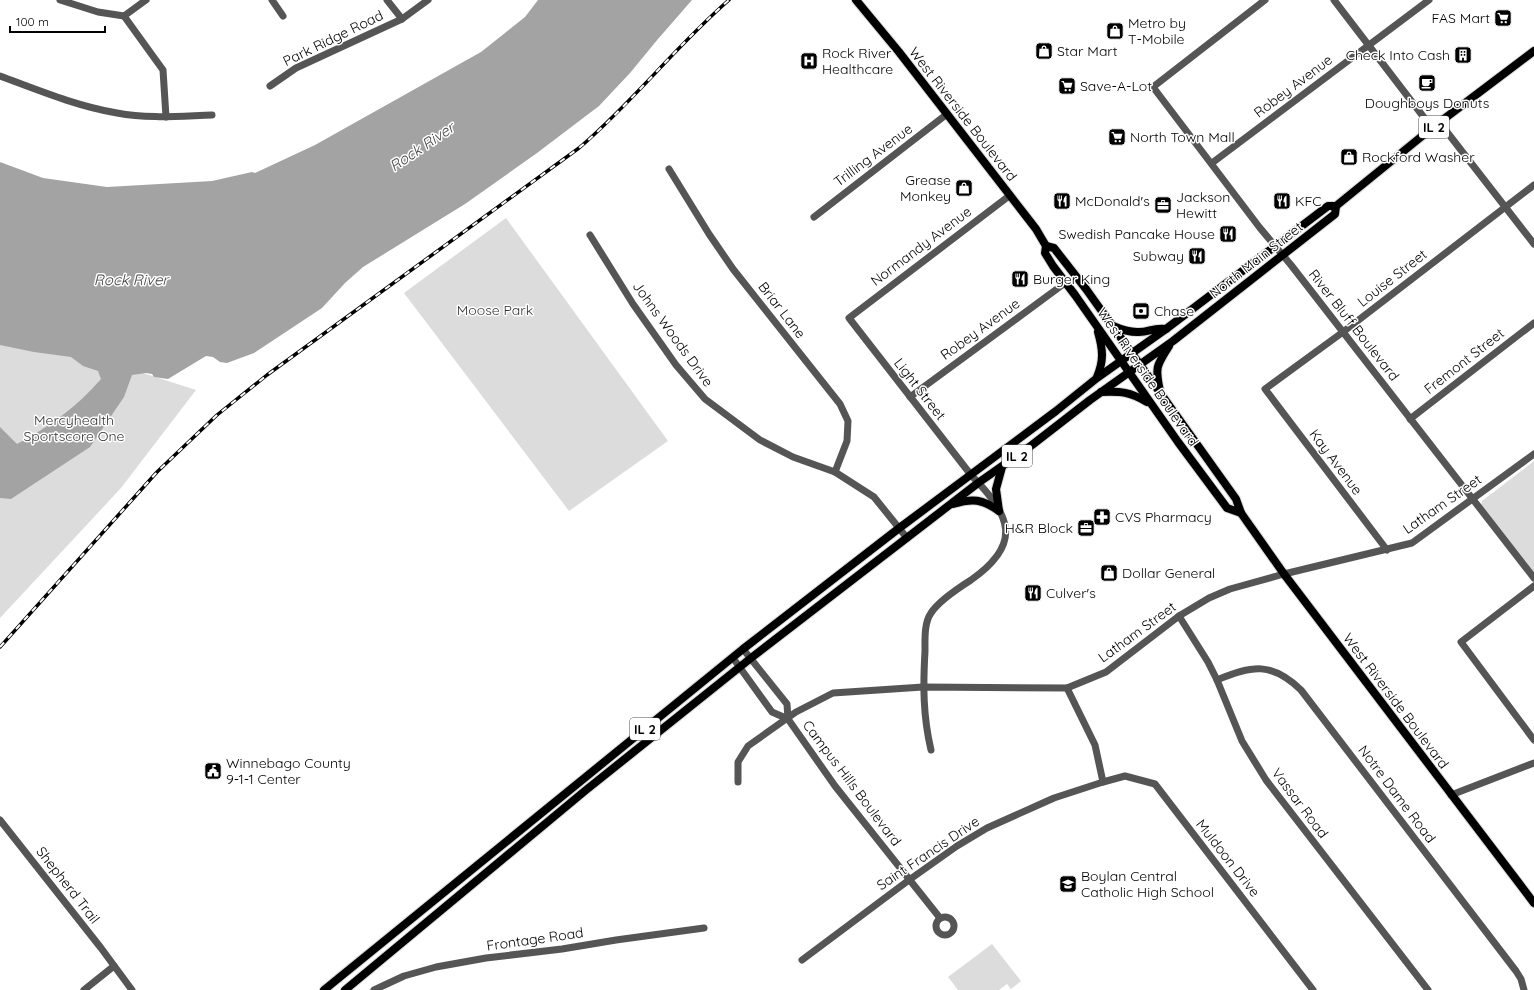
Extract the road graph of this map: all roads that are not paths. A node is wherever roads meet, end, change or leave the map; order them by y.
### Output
1 (60, 0) edge
2 (146, 0) edge
3 (272, 0) edge
4 (387, 0) edge
5 (428, 0) edge
6 (856, 0) edge
7 (1265, 0) edge
8 (1334, 0) edge
9 (1429, 0) edge
10 (124, 16) junction
11 (284, 16) dead end
12 (402, 19) junction
13 (1369, 45) junction
14 (1534, 50) edge
15 (0, 76) edge
16 (270, 86) dead end
17 (947, 114) junction
18 (212, 115) dead end
19 (166, 117) junction
20 (1440, 123) junction
21 (1432, 128) junction
22 (1212, 163) junction
23 (669, 169) dead end
24 (1534, 185) edge
25 (1009, 196) junction
26 (1336, 206) junction
27 (1505, 207) junction
28 (814, 217) dead end
29 (590, 235) dead end
30 (1534, 244) edge
31 (1275, 245) junction
32 (1046, 246) junction
33 (1283, 255) junction
34 (1065, 283) junction
35 (849, 318) joint
36 (1534, 323) edge
37 (1096, 326) junction
38 (1113, 326) junction
39 (1166, 329) junction
40 (1343, 332) junction
41 (1173, 341) junction
42 (1132, 353) junction
43 (1120, 361) junction
44 (1140, 365) junction
45 (1129, 374) junction
46 (1097, 378) junction
47 (1265, 389) joint
48 (1100, 392) junction
49 (1161, 394) junction
50 (910, 397) junction
51 (1150, 404) junction
52 (1410, 419) junction
53 (1534, 454) edge
54 (1002, 466) junction
55 (835, 472) junction
56 (971, 475) junction
57 (978, 483) junction
58 (1473, 500) junction
59 (949, 506) junction
60 (999, 511) junction
61 (1241, 513) junction
62 (898, 529) junction
63 (907, 538) junction
64 (1387, 550) junction
65 (1284, 574) junction
66 (1534, 578) edge
67 (1534, 586) edge
68 (1179, 616) junction
69 (743, 649) junction
70 (733, 658) junction
71 (751, 658) junction
72 (740, 667) junction
73 (1217, 680) junction
74 (923, 687) junction
75 (1067, 688) junction
76 (788, 719) junction
77 (1534, 740) edge
78 (931, 750) dead end
79 (1534, 763) edge
80 (738, 782) dead end
81 (1103, 782) junction
82 (1451, 795) junction
83 (0, 820) edge
84 (909, 880) junction
85 (1534, 903) edge
86 (940, 918) dead end
87 (704, 928) dead end
88 (802, 960) dead end
89 (114, 966) junction
90 (84, 990) edge
91 (132, 990) edge
92 (324, 990) edge
93 (345, 990) edge
94 (374, 990) edge
95 (1313, 990) edge
96 (1428, 990) edge
97 (1524, 990) edge

1 - 10 street
2 - 10 street
3 - 11 street
4 - 12 street
5 - 12 street, Park Ridge Road
6 - 17 main road, West Riverside Boulevard
7 - 22 street, River Bluff Boulevard
8 - 13 street
9 - 13 street, Robey Avenue
10 - 19 street
12 - 16 street, Park Ridge Road
13 - 21 street
13 - 22 street, Robey Avenue
14 - 20 main road, North Main Street / IL 2
15 - 19 street
17 - 25 main road, West Riverside Boulevard
17 - 28 street, Trilling Avenue
18 - 19 street
20 - 21 main road, North Main Street / IL 2
20 - 27 street
21 - 26 main road, North Main Street / IL 2
22 - 31 street, River Bluff Boulevard
23 - 55 street, Briar Lane
24 - 27 street, Louise Street
25 - 32 main road, West Riverside Boulevard
25 - 35 street, Normandy Avenue
26 - 31 main road, North Main Street / IL 2
26 - 33 main road, North Main Street / IL 2
27 - 30 street
27 - 40 street, Louise Street
29 - 55 street, Johns Woods Drive
31 - 33 street, River Bluff Boulevard
31 - 39 main road, North Main Street / IL 2
32 - 34 main road, West Riverside Boulevard
32 - 38 main road, West Riverside Boulevard
33 - 40 street, River Bluff Boulevard
33 - 41 main road, North Main Street / IL 2
34 - 37 main road, West Riverside Boulevard
34 - 50 street, Robey Avenue
35 - 50 street, Light Street
36 - 52 street, Fremont Street
37 - 43 main road, West Riverside Boulevard
37 - 46 main road
38 - 39 main road
38 - 42 main road, West Riverside Boulevard
39 - 42 main road, North Main Street / IL 2
40 - 47 street, Louise Street
40 - 52 street, River Bluff Boulevard
41 - 44 main road, North Main Street / IL 2
41 - 49 main road
42 - 43 main road, North Main Street / IL 2
42 - 44 main road, West Riverside Boulevard
43 - 45 main road, West Riverside Boulevard
43 - 46 main road, IL 2
44 - 45 main road, North Main Street / IL 2
44 - 49 main road, West Riverside Boulevard
45 - 48 main road, IL 2
45 - 51 main road, West Riverside Boulevard
46 - 56 main road, IL 2
47 - 64 street, Kay Avenue
48 - 51 main road
48 - 54 main road, IL 2
49 - 61 main road, West Riverside Boulevard
50 - 56 street, Light Street
51 - 61 main road, West Riverside Boulevard
52 - 58 street, River Bluff Boulevard
53 - 58 street, Latham Street
54 - 57 main road, IL 2
54 - 60 main road
55 - 62 street, Johns Woods Drive
56 - 57 street, Light Street
56 - 62 main road, IL 2
57 - 59 main road, IL 2
57 - 60 street, Light Street
58 - 64 street, Latham Street
58 - 66 street, River Bluff Boulevard
59 - 60 main road
59 - 63 main road, IL 2
60 - 74 street, Light Street
61 - 65 main road, West Riverside Boulevard
62 - 63 street, Johns Woods Drive
62 - 69 main road, IL 2
63 - 71 main road, IL 2
64 - 65 street, Latham Street
65 - 68 street, Latham Street
65 - 82 main road, West Riverside Boulevard
67 - 77 street
68 - 73 street, Vassar Road
68 - 75 street, Latham Street
69 - 70 main road, IL 2
69 - 71 street, Campus Hills Boulevard
70 - 72 street, Campus Hills Boulevard
70 - 92 main road, IL 2
71 - 72 main road, IL 2
71 - 76 street, Campus Hills Boulevard
72 - 76 street, Campus Hills Boulevard
72 - 93 main road, IL 2
73 - 96 street, Vassar Road
73 - 97 street, Notre Dame Road
74 - 75 street, Latham Street
74 - 76 street, Latham Street
74 - 78 street, Light Street
75 - 81 street
76 - 80 street, Latham Street
76 - 84 street, Campus Hills Boulevard
79 - 82 street
81 - 84 street, Saint Francis Drive
81 - 95 street, Muldoon Drive
82 - 85 main road, West Riverside Boulevard
83 - 89 street, Shepherd Trail
84 - 86 street, Campus Hills Boulevard
84 - 88 street, Saint Francis Drive
87 - 94 street, Frontage Road
89 - 90 street
89 - 91 street, Shepherd Trail

